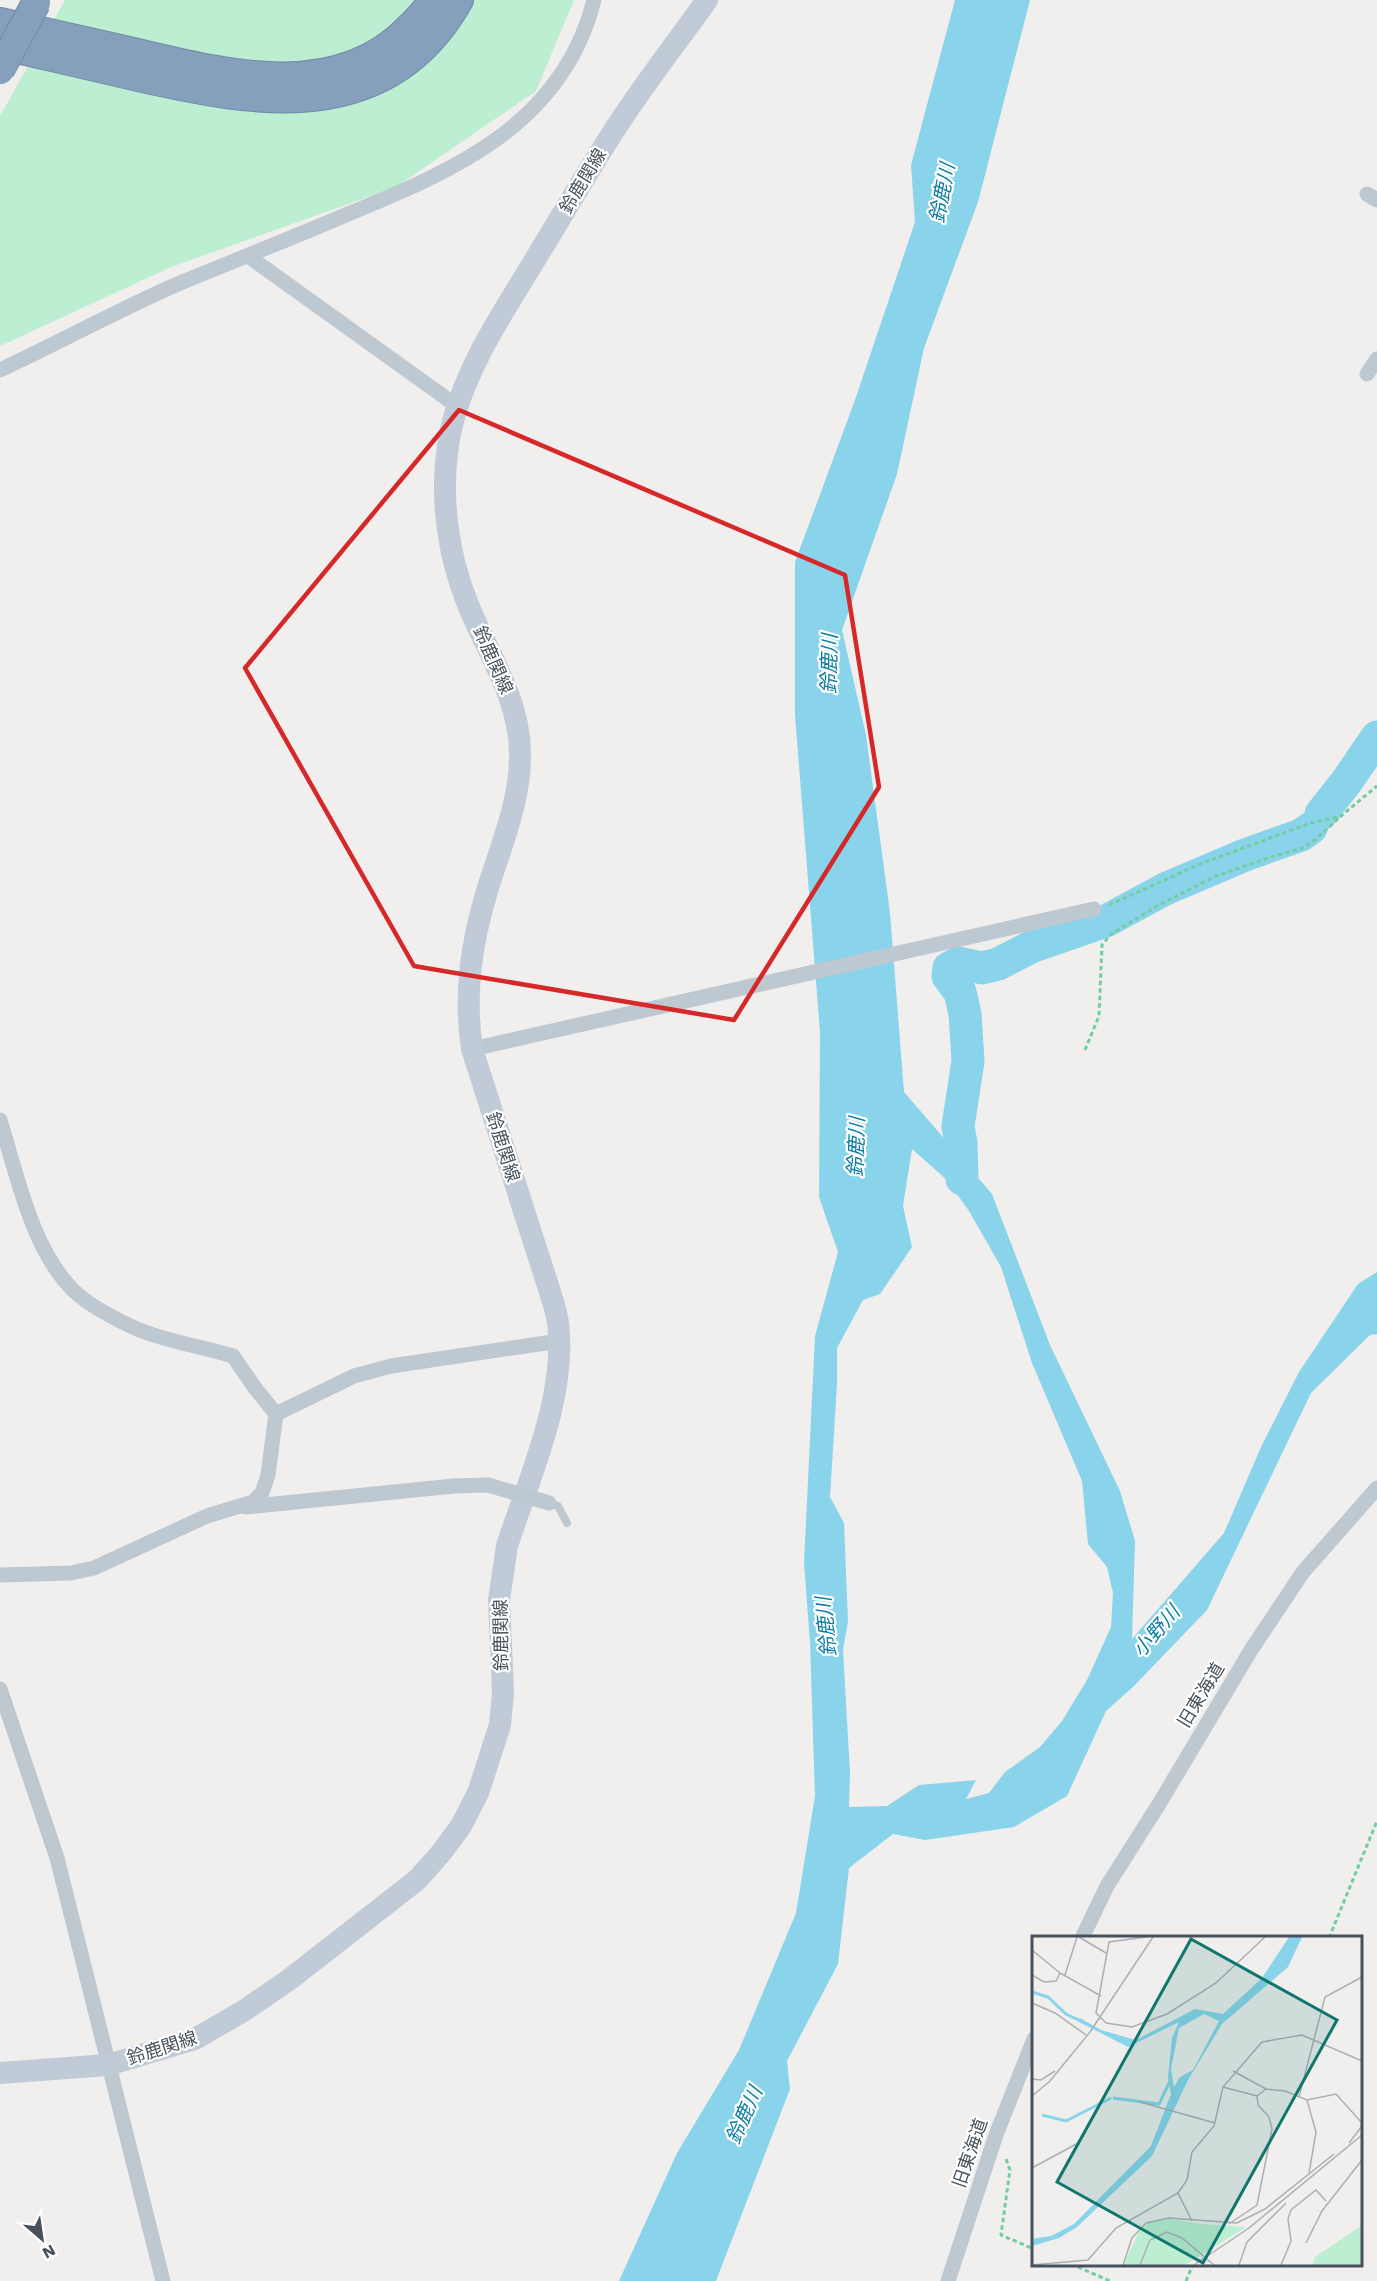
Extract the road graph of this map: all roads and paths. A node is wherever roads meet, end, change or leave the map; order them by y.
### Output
1 (433, 0) edge
2 (459, 0) edge
3 (594, 0) edge
4 (707, 0) edge
5 (31, 1) edge
6 (0, 22) edge
7 (0, 46) edge
8 (0, 70) edge
9 (248, 256) junction
10 (1377, 358) edge
11 (0, 370) edge
12 (1367, 374) dead end
13 (457, 406) junction
14 (1377, 786) edge
15 (1341, 816) junction
16 (1094, 909) joint
17 (472, 1049) junction
18 (1085, 1050) dead end
19 (0, 1120) edge
20 (559, 1341) junction
21 (276, 1414) junction
22 (1377, 1488) edge
23 (549, 1503) joint
24 (239, 1505) junction
25 (567, 1523) dead end
26 (0, 1575) edge
27 (0, 1689) edge
28 (1377, 1821) edge
29 (1083, 1936) edge
30 (1330, 1936) edge
31 (1032, 2044) edge
32 (108, 2065) junction
33 (0, 2073) edge
34 (996, 2135) junction
35 (1032, 2248) edge
36 (1073, 2266) edge
37 (1193, 2266) edge
38 (163, 2281) edge
39 (948, 2281) edge
40 (1110, 2281) edge
41 (1186, 2281) edge

1 - 6 highway
2 - 7 highway
3 - 9 street
4 - 13 main road, 鈴鹿関線
5 - 7 highway
5 - 8 highway, bridge
9 - 11 street
9 - 13 street
10 - 12 street
13 - 17 main road, 鈴鹿関線
14 - 15 path
15 - 16 path
15 - 18 path
16 - 17 street
17 - 20 main road, 鈴鹿関線
19 - 21 street
20 - 21 street
20 - 32 main road, 鈴鹿関線
21 - 24 street
22 - 29 street, 旧東海道
23 - 24 street, bridge
23 - 25 lane
24 - 26 street
27 - 32 street
28 - 30 path
31 - 34 street, 旧東海道
32 - 33 main road, 鈴鹿関線
32 - 38 street
34 - 35 path
34 - 39 street, 旧東海道
36 - 40 path
37 - 41 path

